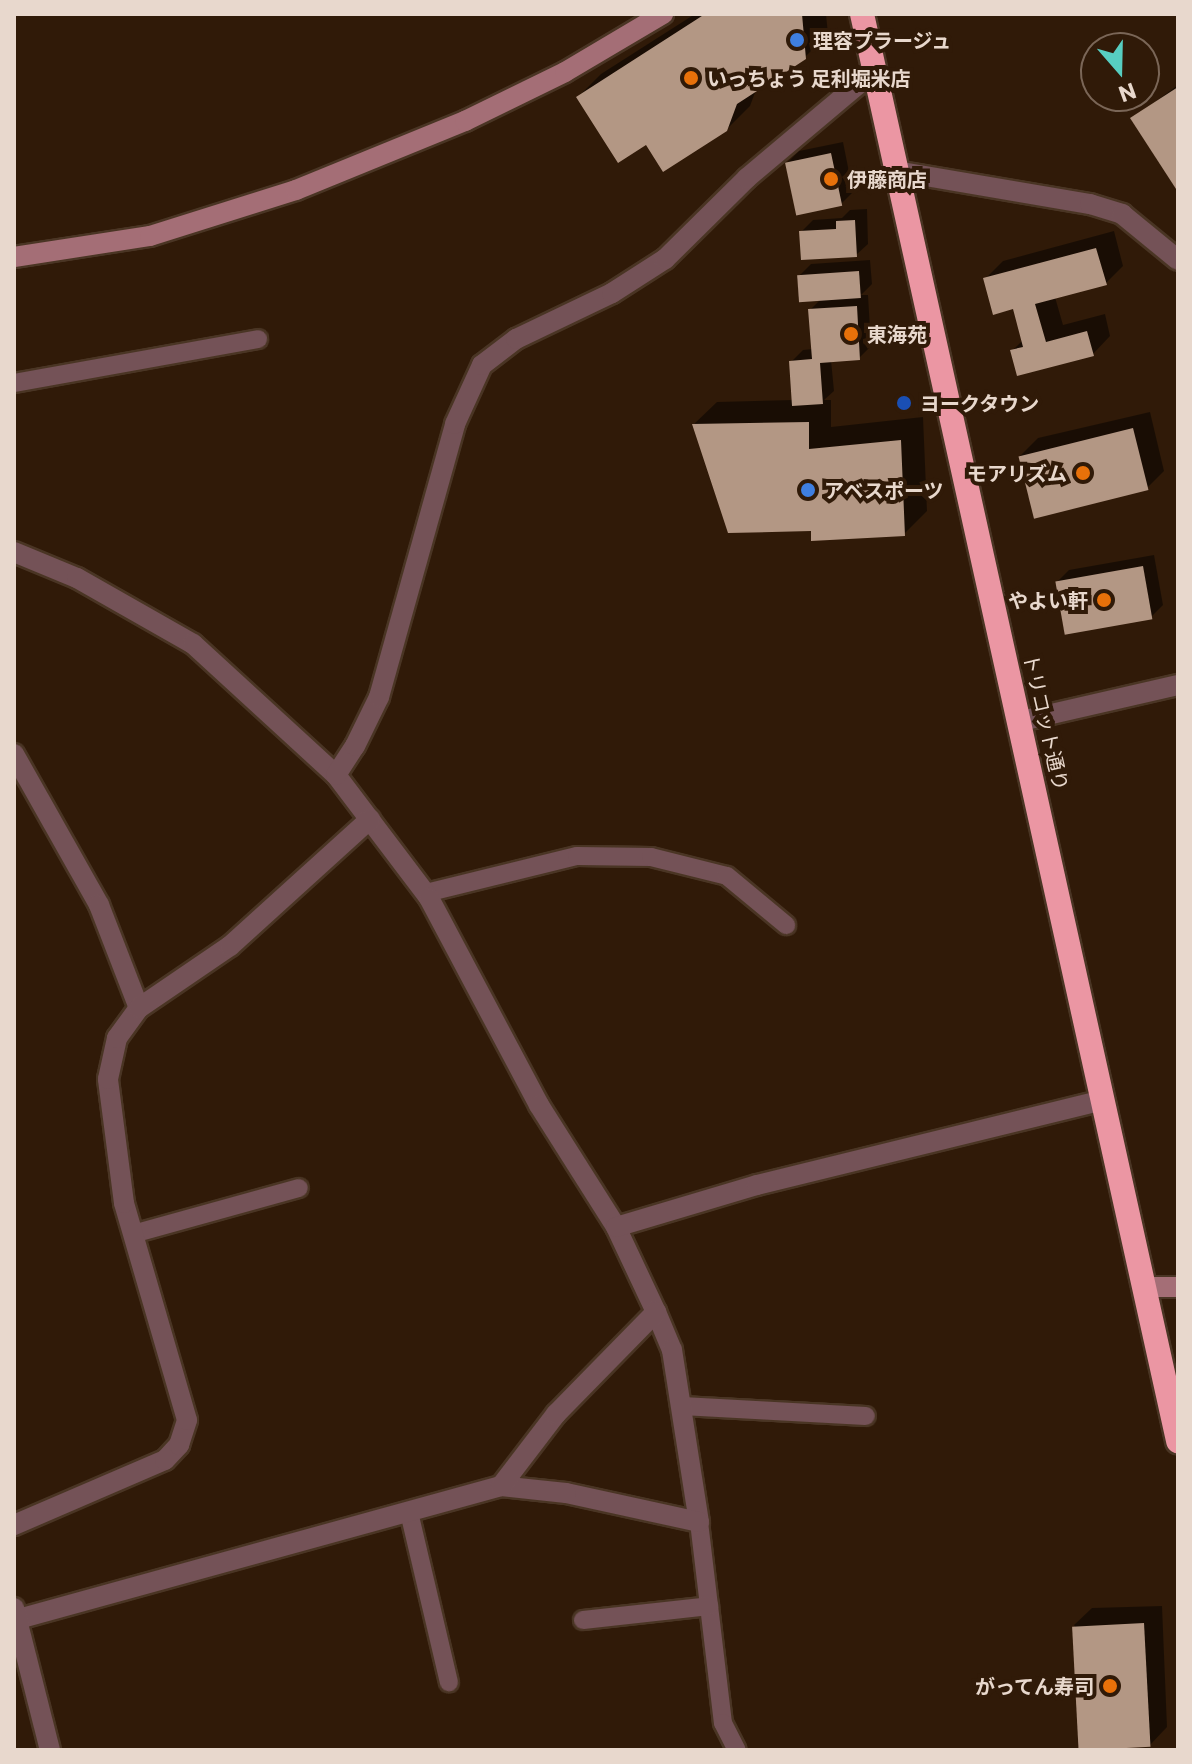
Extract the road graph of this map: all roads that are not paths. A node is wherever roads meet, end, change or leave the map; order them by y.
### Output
1 (663, 14) edge
2 (862, 14) edge
3 (874, 71) junction
4 (896, 171) junction
5 (14, 257) edge
6 (1178, 260) edge
7 (258, 339) dead end
8 (14, 383) edge
9 (14, 552) edge
10 (1178, 685) edge
11 (1021, 721) junction
12 (14, 754) edge
13 (336, 775) junction
14 (370, 819) junction
15 (426, 893) junction
16 (786, 925) dead end
17 (139, 1008) junction
18 (1104, 1100) junction
19 (299, 1188) dead end
20 (616, 1227) junction
21 (133, 1234) junction
22 (1145, 1287) junction
23 (1178, 1287) edge
24 (656, 1312) junction
25 (682, 1406) junction
26 (866, 1416) dead end
27 (1178, 1441) edge
28 (501, 1486) junction
29 (409, 1512) junction
30 (699, 1522) junction
31 (14, 1525) edge
32 (709, 1606) junction
33 (16, 1614) edge
34 (583, 1620) dead end
35 (449, 1682) dead end
36 (50, 1750) edge
37 (737, 1750) edge

1 - 5 street
2 - 3 highway, トリコット通り
3 - 4 highway, トリコット通り
3 - 13 street
4 - 6 street
4 - 11 highway, トリコット通り
7 - 8 lane
9 - 13 street
10 - 11 street
11 - 18 highway, トリコット通り
12 - 17 street
13 - 14 street
14 - 15 street
14 - 17 street
15 - 16 lane
15 - 20 street
17 - 21 street
18 - 20 street
18 - 22 highway, トリコット通り
19 - 21 lane
20 - 24 street
21 - 31 street
22 - 23 street
22 - 27 highway, トリコット通り
24 - 25 street
24 - 28 street
25 - 26 lane
25 - 30 street
28 - 29 street
28 - 30 street
29 - 33 street
29 - 35 lane
30 - 32 lane
32 - 34 lane
32 - 37 lane
33 - 36 street

